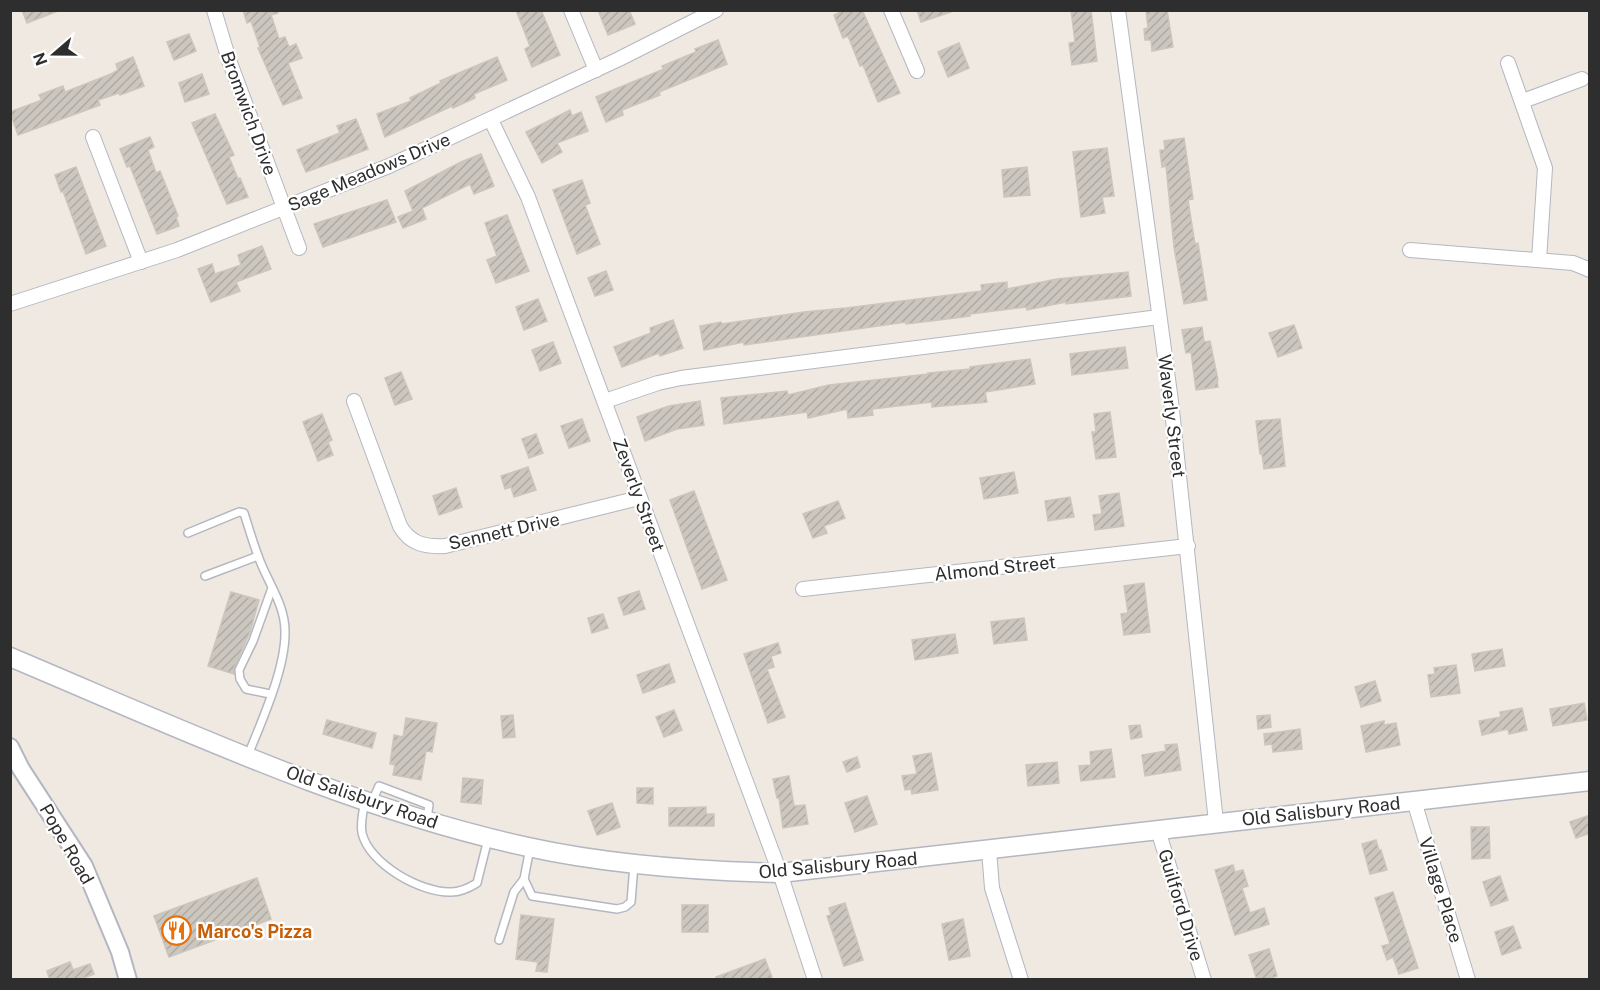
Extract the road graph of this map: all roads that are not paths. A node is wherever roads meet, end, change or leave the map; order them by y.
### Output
1 (214, 10) edge
2 (571, 10) edge
3 (716, 10) edge
4 (891, 10) edge
5 (1118, 10) edge
6 (1508, 63) dead end
7 (596, 70) junction
8 (917, 70) dead end
9 (1582, 79) dead end
10 (1523, 101) junction
11 (491, 120) junction
12 (93, 137) dead end
13 (285, 207) junction
14 (299, 248) dead end
15 (1410, 250) dead end
16 (1539, 260) junction
17 (141, 262) junction
18 (1590, 270) edge
19 (10, 304) edge
20 (1159, 317) junction
21 (354, 401) dead end
22 (605, 401) junction
23 (639, 498) junction
24 (188, 533) dead end
25 (1188, 546) junction
26 (258, 556) junction
27 (205, 576) dead end
28 (272, 588) junction
29 (803, 589) dead end
30 (10, 657) edge
31 (270, 694) junction
32 (10, 747) edge
33 (247, 757) junction
34 (1590, 781) edge
35 (1414, 801) junction
36 (368, 802) junction
37 (1216, 822) junction
38 (1158, 830) junction
39 (488, 838) junction
40 (530, 848) junction
41 (989, 850) junction
42 (634, 864) junction
43 (780, 873) junction
44 (524, 879) junction
45 (499, 940) dead end
46 (128, 980) edge
47 (815, 980) edge
48 (1021, 980) edge
49 (1204, 980) edge
50 (1468, 980) edge

1 - 13 street, Bromwich Drive
2 - 7 street
3 - 7 street, Sage Meadows Drive
4 - 8 street
5 - 20 street, Waverly Street
6 - 10 street
7 - 11 street, Sage Meadows Drive
9 - 10 street
10 - 16 street
11 - 13 street, Sage Meadows Drive
11 - 22 street, Zeverly Street
12 - 17 street
13 - 14 street, Bromwich Drive
13 - 17 street, Sage Meadows Drive
15 - 16 street
16 - 18 street
17 - 19 street, Sage Meadows Drive
20 - 22 street
20 - 25 street, Waverly Street
21 - 23 street, Sennett Drive
22 - 23 street, Zeverly Street
23 - 43 street, Zeverly Street
24 - 26 lane
25 - 29 street, Almond Street
25 - 37 street, Waverly Street
26 - 27 lane
26 - 28 lane
28 - 31 lane
28 - 31 lane
30 - 33 main road, Old Salisbury Road
31 - 33 lane
32 - 46 street, Pope Road
33 - 36 main road, Old Salisbury Road
34 - 35 main road, Old Salisbury Road
35 - 37 main road, Old Salisbury Road
35 - 50 street, Village Place
36 - 39 main road, Old Salisbury Road
36 - 39 lane
37 - 38 main road, Old Salisbury Road
38 - 41 main road, Old Salisbury Road
38 - 49 street, Guilford Drive
39 - 40 main road, Old Salisbury Road
40 - 42 main road, Old Salisbury Road
40 - 44 lane
41 - 43 main road, Old Salisbury Road
41 - 48 street
42 - 43 main road, Old Salisbury Road
42 - 44 lane
43 - 47 street, Zeverly Street
44 - 45 lane

